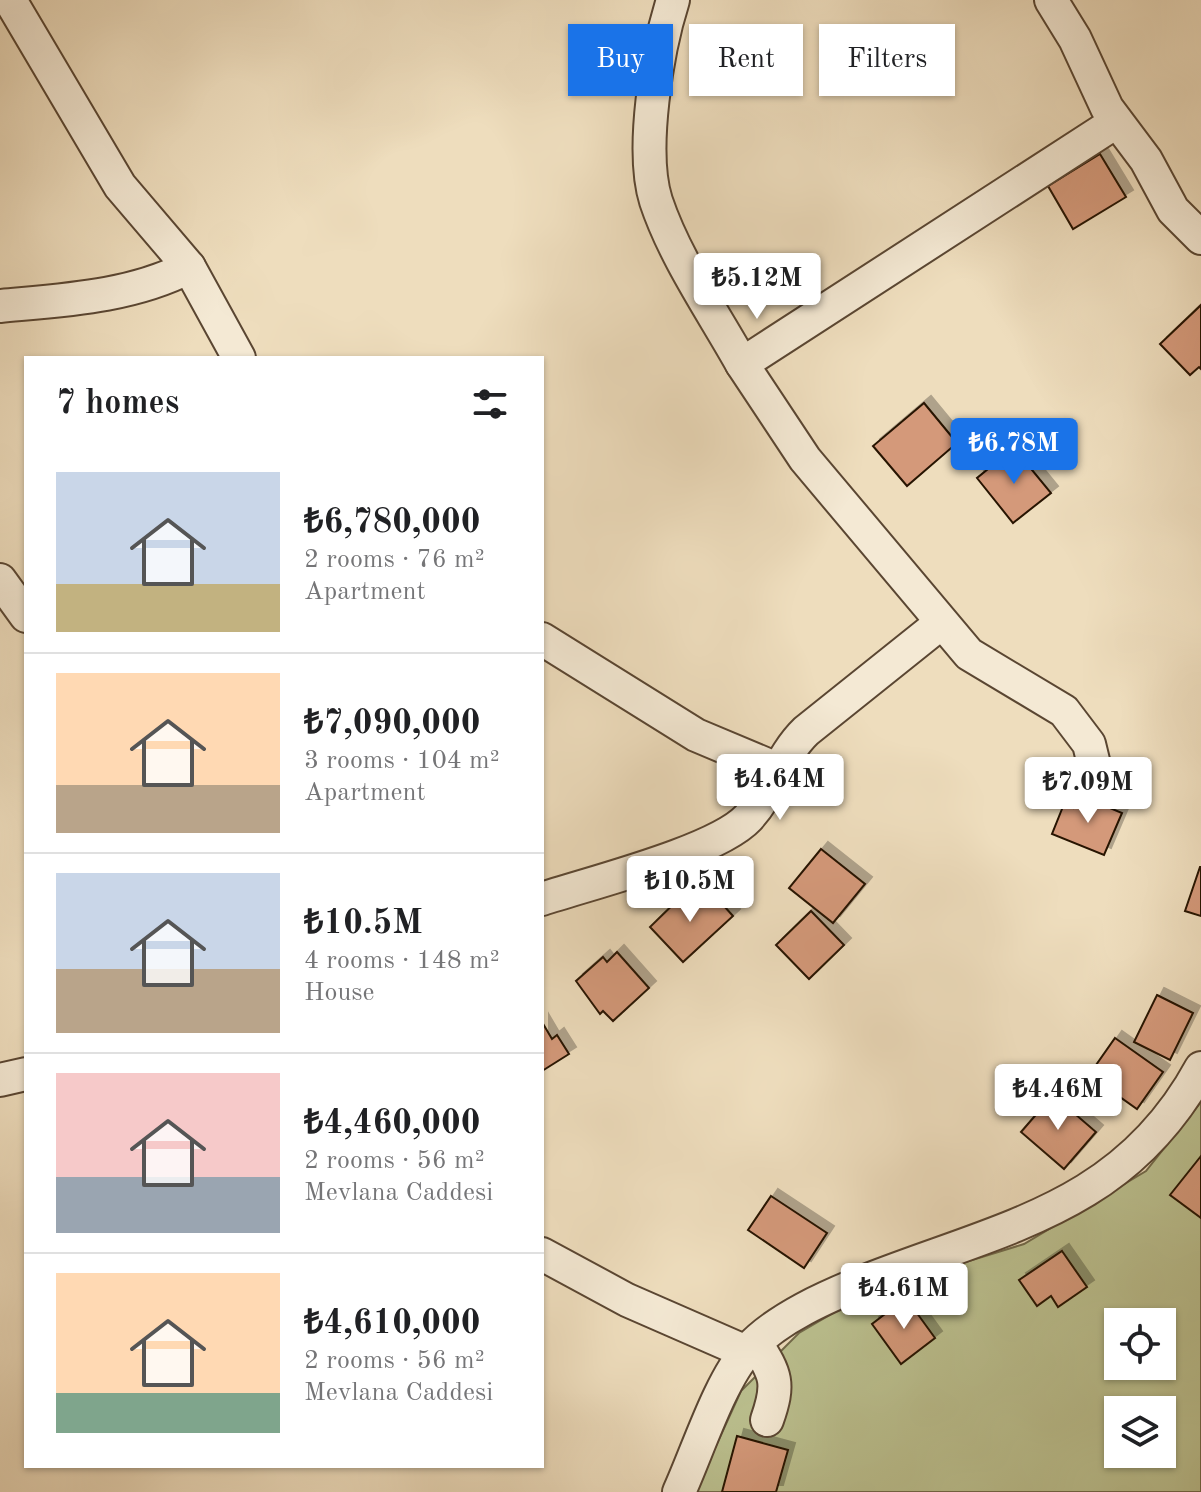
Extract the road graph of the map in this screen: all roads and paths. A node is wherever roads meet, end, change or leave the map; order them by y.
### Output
1 (10, 0) edge
2 (673, 0) edge
3 (1051, 0) edge
4 (1116, 122) junction
5 (1201, 238) edge
6 (189, 267) junction
7 (0, 306) edge
8 (238, 356) edge
9 (742, 364) junction
10 (0, 580) edge
11 (24, 613) edge
12 (941, 623) junction
13 (544, 640) edge
14 (777, 769) junction
15 (1099, 785) dead end
16 (544, 898) edge
17 (1201, 1068) edge
18 (24, 1074) edge
19 (0, 1080) edge
20 (544, 1255) edge
21 (751, 1347) junction
22 (767, 1420) dead end
23 (679, 1492) edge

1 - 6 street
2 - 9 street
3 - 4 street
4 - 5 street
4 - 9 street
6 - 7 street
6 - 8 street
9 - 12 street
10 - 11 street
12 - 14 street
12 - 15 street
13 - 14 street
14 - 16 street
17 - 21 street
18 - 19 street
20 - 21 street
21 - 22 street
21 - 23 street

